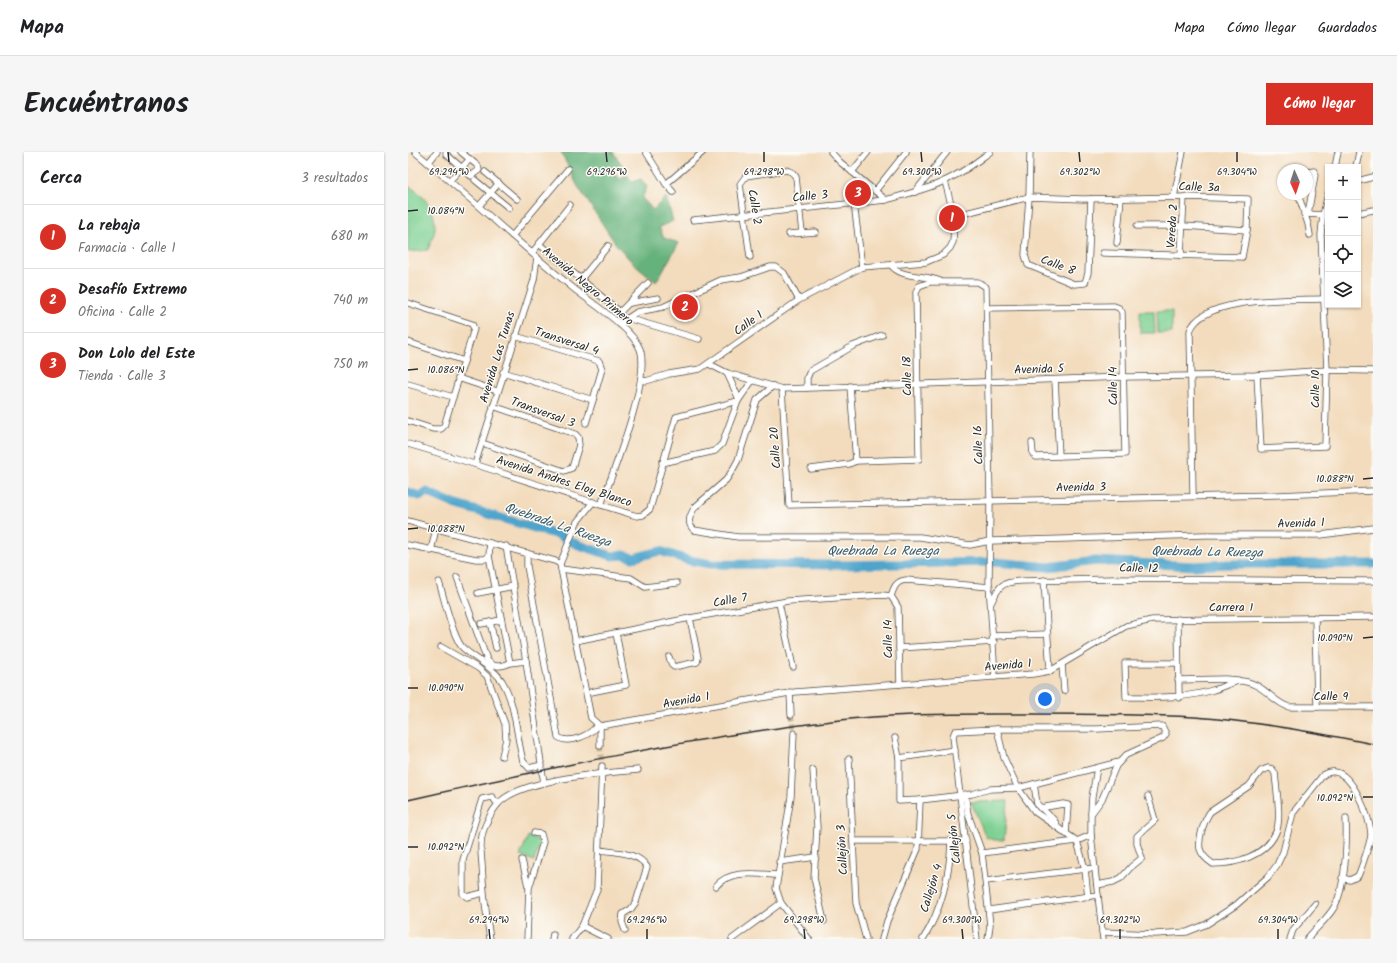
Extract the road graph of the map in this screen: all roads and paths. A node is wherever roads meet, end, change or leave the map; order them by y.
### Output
1 (415, 152) edge
2 (437, 152) edge
3 (446, 152) edge
4 (461, 152) edge
5 (646, 152) edge
6 (703, 152) edge
7 (831, 152) edge
8 (868, 152) edge
9 (906, 152) edge
10 (947, 152) edge
11 (990, 152) edge
12 (1030, 152) edge
13 (1182, 152) edge
14 (1338, 152) edge
15 (1359, 152) edge
16 (470, 159) junction
17 (428, 163) junction
18 (1336, 164) edge
19 (1357, 164) edge
20 (462, 168) junction
21 (568, 169) dead end
22 (486, 172) dead end
23 (852, 172) junction
24 (1313, 172) edge
25 (1373, 176) edge
26 (450, 180) junction
27 (475, 180) dead end
28 (1361, 180) edge
29 (945, 181) junction
30 (500, 184) junction
31 (666, 184) junction
32 (1313, 184) edge
33 (875, 191) junction
34 (673, 192) dead end
35 (915, 192) junction
36 (491, 193) junction
37 (1029, 196) junction
38 (1174, 197) junction
39 (1184, 197) junction
40 (1121, 198) junction
41 (517, 199) dead end
42 (1091, 199) junction
43 (886, 200) junction
44 (1300, 200) edge
45 (1309, 200) edge
46 (854, 203) junction
47 (570, 205) dead end
48 (480, 206) junction
49 (509, 208) dead end
50 (799, 208) junction
51 (1373, 210) edge
52 (1361, 212) edge
53 (746, 214) junction
54 (1306, 214) junction
55 (1325, 215) edge
56 (954, 216) junction
57 (693, 220) dead end
58 (1137, 226) dead end
59 (1183, 226) junction
60 (1247, 230) junction
61 (816, 232) dead end
62 (802, 233) junction
63 (789, 234) dead end
64 (1310, 235) dead end
65 (512, 236) junction
66 (1117, 243) dead end
67 (540, 244) junction
68 (608, 246) dead end
69 (1103, 254) dead end
70 (534, 255) junction
71 (1181, 256) junction
72 (750, 257) dead end
73 (891, 265) junction
74 (862, 267) junction
75 (581, 279) junction
76 (942, 282) junction
77 (648, 283) dead end
78 (658, 298) dead end
79 (1323, 299) junction
80 (799, 300) junction
81 (408, 303) edge
82 (630, 303) junction
83 (987, 308) junction
84 (620, 312) junction
85 (622, 320) junction
86 (882, 335) dead end
87 (515, 336) junction
88 (699, 338) dead end
89 (408, 342) edge
90 (464, 361) junction
91 (709, 364) junction
92 (1327, 370) junction
93 (1373, 370) edge
94 (503, 372) junction
95 (728, 373) junction
96 (1257, 375) junction
97 (1191, 376) junction
98 (1124, 377) junction
99 (458, 378) junction
100 (642, 380) junction
101 (1055, 380) junction
102 (752, 381) junction
103 (987, 382) junction
104 (408, 384) edge
105 (918, 384) junction
106 (773, 386) junction
107 (850, 386) junction
108 (807, 388) junction
109 (782, 389) junction
110 (497, 390) junction
111 (453, 397) junction
112 (593, 400) junction
113 (739, 400) junction
114 (493, 406) junction
115 (408, 421) edge
116 (586, 423) dead end
117 (482, 443) junction
118 (1032, 443) dead end
119 (408, 444) edge
120 (1059, 456) junction
121 (856, 461) junction
122 (662, 463) junction
123 (476, 464) junction
124 (811, 469) dead end
125 (1373, 491) edge
126 (1193, 496) junction
127 (990, 501) junction
128 (593, 502) junction
129 (601, 505) junction
130 (789, 505) joint
131 (408, 521) edge
132 (436, 528) junction
133 (1373, 528) edge
134 (490, 543) junction
135 (990, 544) junction
136 (408, 545) edge
137 (506, 546) junction
138 (431, 551) junction
139 (527, 552) junction
140 (489, 556) junction
141 (560, 566) junction
142 (457, 577) dead end
143 (1044, 580) junction
144 (1373, 581) edge
145 (439, 582) dead end
146 (677, 583) dead end
147 (989, 585) junction
148 (514, 586) junction
149 (495, 590) junction
150 (478, 593) dead end
151 (891, 596) junction
152 (779, 603) junction
153 (991, 604) junction
154 (1373, 617) edge
155 (690, 618) junction
156 (1315, 618) junction
157 (1178, 619) junction
158 (501, 620) junction
159 (490, 622) junction
160 (481, 624) dead end
161 (616, 633) junction
162 (1047, 634) junction
163 (993, 636) junction
164 (575, 641) junction
165 (994, 642) junction
166 (1094, 644) joint
167 (442, 647) dead end
168 (496, 648) dead end
169 (899, 648) junction
170 (670, 657) dead end
171 (485, 661) junction
172 (526, 661) junction
173 (510, 663) junction
174 (1178, 663) junction
175 (1062, 665) junction
176 (793, 667) dead end
177 (478, 668) junction
178 (1050, 671) junction
179 (995, 677) junction
180 (1178, 680) junction
181 (1240, 680) junction
182 (900, 684) junction
183 (1064, 691) dead end
184 (591, 692) dead end
185 (790, 692) junction
186 (1179, 698) junction
187 (1317, 707) junction
188 (1373, 707) edge
189 (791, 715) tunnel mouth
190 (598, 726) junction
191 (997, 729) junction
192 (794, 733) tunnel mouth
193 (895, 738) dead end
194 (600, 746) tunnel mouth
195 (955, 750) junction
196 (502, 756) dead end
197 (899, 758) junction
198 (849, 759) dead end
199 (1120, 762) junction
200 (542, 766) junction
201 (602, 766) tunnel mouth
202 (1097, 768) junction
203 (638, 770) dead end
204 (813, 770) dead end
205 (603, 773) junction
206 (544, 783) junction
207 (1034, 784) junction
208 (1018, 788) junction
209 (962, 794) junction
210 (1148, 796) dead end
211 (920, 800) junction
212 (498, 804) junction
213 (1031, 806) junction
214 (1038, 806) junction
215 (1091, 814) junction
216 (1346, 818) dead end
217 (1049, 820) junction
218 (534, 832) dead end
219 (1276, 832) junction
220 (1066, 834) junction
221 (1091, 835) junction
222 (1286, 836) junction
223 (920, 840) junction
224 (853, 841) junction
225 (951, 841) junction
226 (966, 841) junction
227 (1077, 841) junction
228 (599, 850) junction
229 (982, 853) junction
230 (816, 857) junction
231 (522, 860) dead end
232 (779, 862) junction
233 (1095, 868) junction
234 (1084, 869) junction
235 (777, 875) junction
236 (1342, 878) junction
237 (986, 881) junction
238 (1097, 885) junction
239 (716, 886) dead end
240 (529, 888) junction
241 (483, 893) junction
242 (1098, 895) junction
243 (1088, 897) junction
244 (781, 903) junction
245 (1315, 904) dead end
246 (989, 910) junction
247 (824, 920) dead end
248 (582, 926) junction
249 (625, 930) dead end
250 (1102, 932) junction
251 (1143, 936) edge
252 (490, 939) edge
253 (527, 939) edge
254 (572, 939) edge
255 (608, 939) edge
256 (732, 939) edge
257 (809, 939) edge
258 (866, 939) edge
259 (882, 939) edge
260 (923, 939) edge
261 (977, 939) edge
262 (988, 939) edge
263 (1103, 939) edge
264 (1290, 939) edge
265 (1307, 939) edge

1 - 17 street, Avenida Negro Primero
2 - 17 street
3 - 20 street
4 - 16 street
5 - 31 street
6 - 31 street
7 - 23 street
8 - 23 street
9 - 33 street
10 - 35 street
11 - 29 street, Calle 3
12 - 37 street, Calle 8
13 - 38 street, Vereda 2
14 - 18 street
15 - 19 street
16 - 20 street
16 - 20 street
17 - 26 street, Avenida Negro Primero
20 - 26 street
21 - 65 street
22 - 30 street
23 - 33 street
24 - 32 street
25 - 28 street
26 - 48 street, Avenida Negro Primero
27 - 36 street
29 - 35 street, Calle 3
29 - 56 street, Calle 1
30 - 36 street
30 - 41 street
31 - 34 street
33 - 43 street
35 - 43 street, Calle 3
36 - 48 street
36 - 49 street
37 - 42 street, Calle 3a
37 - 42 street, Calle 8
37 - 56 street, Calle 3a
38 - 39 street, Calle 3a
38 - 40 street, Calle 3a
39 - 59 street, Vereda 2
39 - 60 street, Calle 3a
40 - 42 street, Calle 3a
40 - 66 street
43 - 46 street, Calle 3
44 - 54 street
45 - 54 street
46 - 50 street, Calle 3
46 - 74 street
47 - 67 street
48 - 65 street, Avenida Negro Primero
50 - 53 street, Calle 3
50 - 53 street, Calle 2
50 - 62 street, Calle 2
51 - 52 street
53 - 57 street, Calle 3
53 - 72 street, Calle 2
54 - 55 street
54 - 64 street
55 - 79 street, Calle 10
56 - 73 street, Calle 1
58 - 59 street
59 - 60 street
59 - 71 street, Vereda 2
60 - 71 street, Calle 3a
61 - 62 street
62 - 63 street
65 - 70 street, Avenida Negro Primero
67 - 70 street
67 - 75 street
68 - 75 street
69 - 71 street, Calle 3a
70 - 85 street, Avenida Negro Primero
70 - 87 street, Avenida Las Tunas
73 - 74 street, Calle 1
73 - 76 street
74 - 80 street, Calle 1
75 - 84 street
76 - 83 street, Calle 16
76 - 105 street, Calle 18
77 - 82 street
78 - 82 street
79 - 92 street, Calle 10
79 - 97 street
80 - 85 street
80 - 91 street, Calle 1
81 - 90 street
82 - 84 street
83 - 98 street, Calle 14
83 - 103 street, Calle 16
84 - 85 street
85 - 88 street
85 - 100 street, Avenida Negro Primero
86 - 108 street
87 - 94 street, Avenida Las Tunas
87 - 112 street, Transversal 4
89 - 90 street
90 - 99 street
91 - 95 street, Avenida 5
91 - 100 street, Calle 1
92 - 93 street, Avenida 5
92 - 96 street, Avenida 5
92 - 96 street, Calle 10
94 - 110 street, Avenida Las Tunas
94 - 112 street
95 - 102 street, Avenida 5
95 - 113 street
96 - 97 street, Avenida 5
97 - 98 street, Avenida 5
97 - 126 street
98 - 101 street, Avenida 5
98 - 120 street, Calle 14
99 - 110 street
99 - 111 street
100 - 129 street, Avenida Negro Primero
101 - 103 street, Avenida 5
101 - 120 street
102 - 106 street, Avenida 5
102 - 113 street
103 - 105 street, Avenida 5
103 - 127 street, Calle 16
104 - 111 street
105 - 107 street, Avenida 5
105 - 121 street, Calle 18
106 - 109 street, Avenida 5
106 - 135 street, Avenida 1
107 - 108 street, Avenida 5
107 - 121 street
108 - 109 street, Avenida 5
109 - 130 street, Calle 20
110 - 114 street, Avenida Las Tunas
111 - 115 street
112 - 116 street, Transversal 4
113 - 122 street
113 - 122 street, Avenida Andres Eloy Blanco
114 - 117 street, Avenida Las Tunas
114 - 117 street, Transversal 3
117 - 123 street, Avenida Las Tunas
118 - 120 street
119 - 123 street, Avenida Andres Eloy Blanco
121 - 124 street
122 - 129 street, Avenida Andres Eloy Blanco
123 - 128 street, Avenida Andres Eloy Blanco
125 - 126 street, Avenida 3
126 - 127 street, Avenida 3
127 - 130 street, Avenida 3
127 - 135 street, Calle 16
128 - 129 street, Avenida Andres Eloy Blanco
128 - 141 street
131 - 132 street
132 - 134 street
132 - 138 street
133 - 135 street, Avenida 1
134 - 137 street
134 - 140 street
135 - 147 street, Calle 16
136 - 138 street
137 - 139 street
137 - 148 street
138 - 140 street
139 - 141 street
139 - 190 street
140 - 149 street
141 - 146 street
141 - 164 street
142 - 171 street
143 - 144 street, Calle 12
143 - 153 street, Calle 12
143 - 162 street
145 - 171 street
147 - 151 street
147 - 153 street, Calle 16
148 - 149 street
148 - 172 street
149 - 150 street
149 - 158 street
151 - 152 street, Calle 7
151 - 169 street, Calle 14
152 - 155 street, Calle 7
152 - 176 street
153 - 163 street
154 - 156 street, Carrera 1
155 - 161 street, Calle 7
155 - 170 street
156 - 157 street, Carrera 1
156 - 187 street
157 - 166 street, Carrera 1
157 - 174 street
158 - 159 street
158 - 173 street
159 - 160 street
159 - 168 street
161 - 164 street, Calle 7
161 - 184 street
162 - 163 street
162 - 178 street
163 - 165 street
164 - 190 street
165 - 169 street
165 - 179 street
166 - 175 street, Avenida 1
167 - 177 street
169 - 182 street, Calle 14
171 - 173 street
171 - 177 street
171 - 200 street
172 - 173 street
172 - 200 street
174 - 180 street
174 - 186 street
175 - 178 street, Avenida 1
175 - 183 street
177 - 196 street
178 - 179 street, Avenida 1
179 - 182 street, Avenida 1
180 - 181 street
180 - 186 street
181 - 186 street
181 - 187 street, Calle 9
182 - 185 street, Avenida 1
185 - 189 street
185 - 190 street, Avenida 1
187 - 188 street, Calle 9
190 - 194 street
191 - 195 street, Callejón 5
191 - 199 street
191 - 208 street
192 - 232 street
193 - 197 street
195 - 197 street
195 - 209 street, Callejón 5
197 - 211 street
198 - 224 street, Callejón 3
199 - 202 street
199 - 215 street
200 - 206 street
201 - 205 street
202 - 207 street
202 - 215 street
203 - 205 street
204 - 230 street
205 - 206 street
205 - 228 street
206 - 212 street
207 - 208 street
207 - 214 street
208 - 209 street
208 - 213 street
209 - 211 street
209 - 226 street, Callejón 5
209 - 229 street
210 - 238 street
211 - 223 street
212 - 241 street
212 - 241 street
213 - 214 street
213 - 217 street
214 - 217 street
214 - 220 street
215 - 221 street
216 - 236 street
217 - 220 street
218 - 240 street
219 - 219 street
219 - 222 street
220 - 227 street
221 - 227 street
221 - 233 street
222 - 236 street
222 - 251 street
223 - 224 street
223 - 225 street
223 - 259 street
224 - 258 street, Callejón 3
225 - 226 street
225 - 260 street, Callejón 4
226 - 261 street, Callejón 5
227 - 229 street
227 - 234 street
228 - 248 street
228 - 249 street
229 - 237 street
230 - 232 street
230 - 247 street
231 - 240 street
232 - 235 street
233 - 234 street
233 - 238 street
234 - 237 street
234 - 243 street
235 - 239 street
235 - 244 street
236 - 265 street
237 - 246 street
238 - 242 street
240 - 253 street
241 - 252 street
242 - 243 street
242 - 250 street
243 - 246 street
244 - 256 street
244 - 257 street
245 - 264 street
246 - 262 street
248 - 254 street
248 - 255 street
250 - 251 street
250 - 263 street

